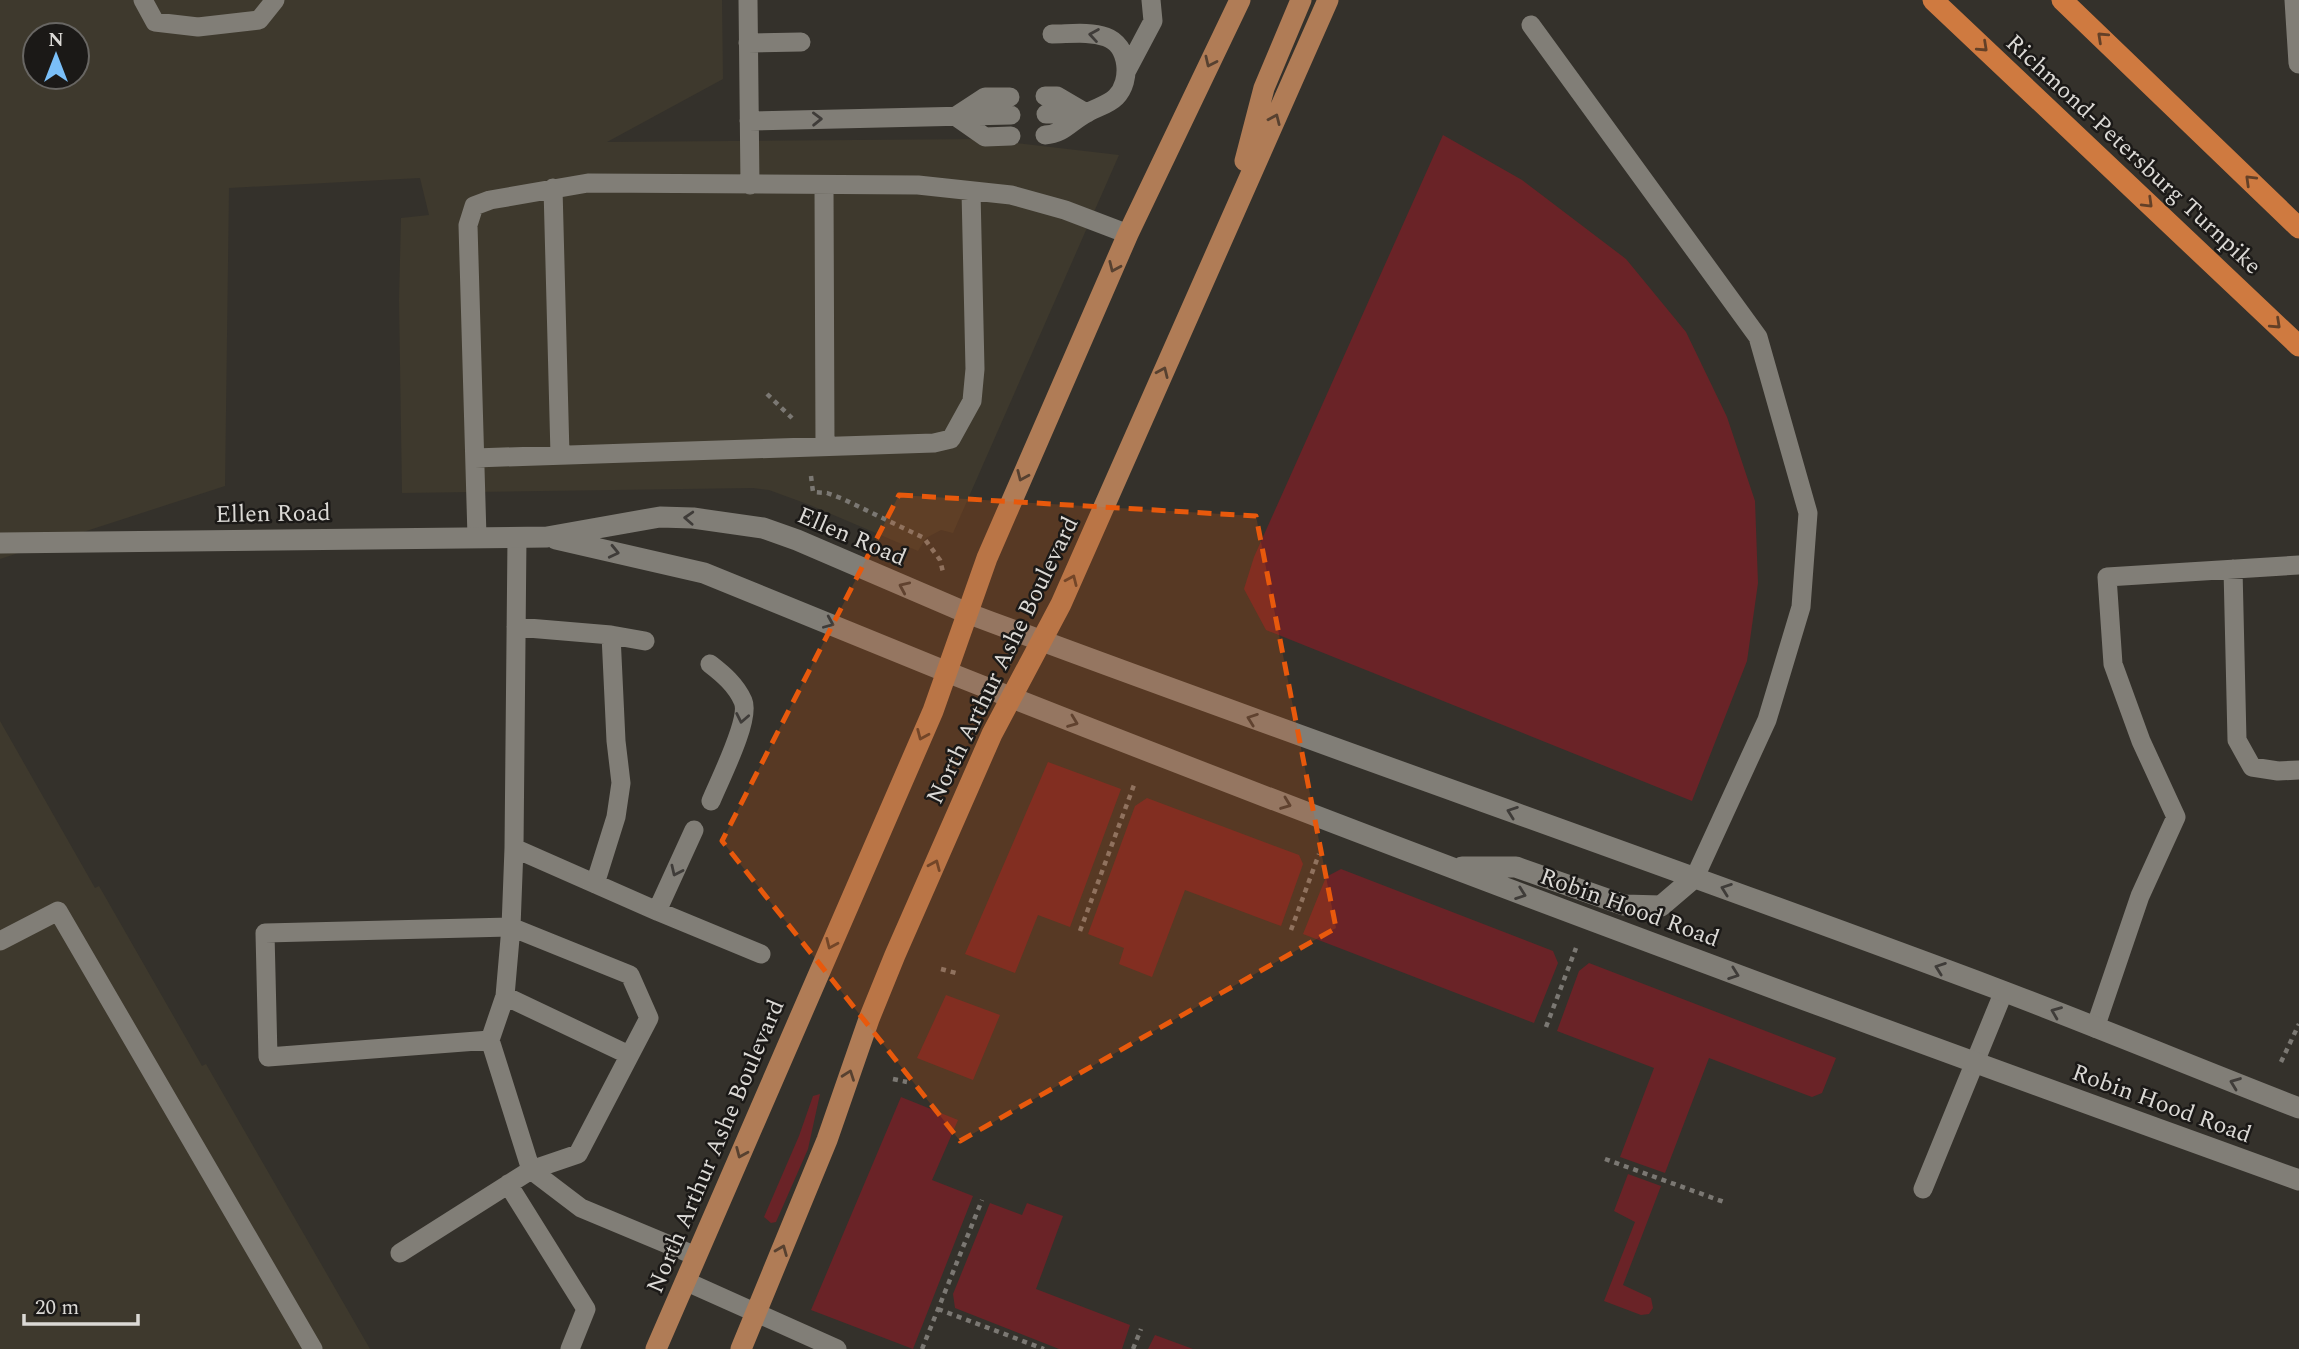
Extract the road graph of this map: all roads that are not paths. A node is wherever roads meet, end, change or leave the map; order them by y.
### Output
1 (143, 0) edge
2 (275, 0) edge
3 (748, 0) edge
4 (1152, 0) edge
5 (1240, 0) edge
6 (1301, 0) edge
7 (1328, 0) edge
8 (1933, 0) edge
9 (2062, 0) edge
10 (2295, 0) edge
11 (1531, 25) dead end
12 (1052, 34) dead end
13 (801, 42) dead end
14 (748, 43) junction
15 (2299, 63) edge
16 (1126, 72) junction
17 (1046, 105) dead end
18 (1010, 106) dead end
19 (1086, 113) junction
20 (955, 116) junction
21 (749, 121) junction
22 (1045, 135) dead end
23 (1010, 136) dead end
24 (750, 185) junction
25 (824, 185) junction
26 (553, 188) junction
27 (971, 191) junction
28 (1230, 221) junction
29 (2299, 228) edge
30 (1128, 234) junction
31 (2299, 346) edge
32 (825, 446) junction
33 (560, 454) junction
34 (475, 458) junction
35 (477, 537) junction
36 (517, 537) junction
37 (547, 537) junction
38 (0, 543) edge
39 (2299, 565) edge
40 (2233, 569) junction
41 (967, 613) junction
42 (516, 627) junction
43 (611, 635) junction
44 (645, 640) dead end
45 (1040, 640) junction
46 (710, 664) dead end
47 (947, 672) junction
48 (1010, 697) junction
49 (2299, 770) edge
50 (711, 801) dead end
51 (694, 830) dead end
52 (514, 848) junction
53 (1450, 867) junction
54 (1695, 877) junction
55 (595, 884) junction
56 (657, 911) junction
57 (511, 927) junction
58 (0, 941) edge
59 (761, 954) dead end
60 (2004, 991) junction
61 (505, 996) junction
62 (2095, 1028) junction
63 (490, 1040) junction
64 (629, 1055) junction
65 (1974, 1063) junction
66 (2299, 1108) edge
67 (531, 1170) junction
68 (2299, 1180) edge
69 (508, 1184) junction
70 (1923, 1189) dead end
71 (400, 1253) dead end
72 (696, 1256) junction
73 (685, 1281) junction
74 (756, 1313) junction
75 (313, 1349) edge
76 (570, 1349) edge
77 (656, 1349) edge
78 (741, 1349) edge
79 (837, 1349) edge

1 - 2 lane
3 - 14 lane
4 - 16 lane
5 -> 30 main road, North Arthur Ashe Boulevard
6 - 28 main road
28 -> 7 main road, North Arthur Ashe Boulevard
8 -> 31 highway, Richmond-Petersburg Turnpike
29 -> 9 highway
10 - 15 main road
11 - 54 lane
16 -> 12 lane
13 - 14 lane
14 - 21 lane
16 - 19 lane
17 - 19 lane
18 - 20 lane
19 - 22 lane
21 -> 20 lane
20 - 23 lane
21 - 24 lane
24 - 25 lane
24 - 26 lane
25 - 27 lane
25 - 32 lane
26 - 33 lane
26 - 34 lane
27 - 30 lane
27 - 32 lane
45 -> 28 main road, North Arthur Ashe Boulevard
30 -> 41 main road, North Arthur Ashe Boulevard
32 - 33 lane
33 - 34 lane
34 - 35 lane
35 - 36 main road, Ellen Road
35 - 38 main road, Ellen Road
36 - 37 main road, Ellen Road
36 - 42 lane
41 -> 37 main road, Ellen Road
37 -> 47 main road, Ellen Road
39 - 40 lane
40 - 49 lane
40 - 62 lane
41 - 45 main road, Robin Hood Road
41 - 47 main road, North Arthur Ashe Boulevard
42 - 43 lane
42 - 52 lane
43 - 44 lane
43 - 55 lane
45 - 48 main road, North Arthur Ashe Boulevard
54 -> 45 main road, Robin Hood Road
46 -> 50 lane
47 - 48 main road, Robin Hood Road
47 -> 72 main road, North Arthur Ashe Boulevard
48 -> 53 main road, Robin Hood Road
74 -> 48 main road, North Arthur Ashe Boulevard
51 -> 56 lane
52 - 55 lane
52 - 57 lane
53 - 54 main road
53 -> 65 main road, Robin Hood Road
60 -> 54 main road, Robin Hood Road
55 - 56 lane
56 - 59 lane
57 - 61 lane
57 - 63 lane
57 - 64 lane
58 - 75 lane
62 -> 60 main road, Robin Hood Road
60 - 65 lane
61 - 63 lane
61 - 64 lane
66 -> 62 main road, Robin Hood Road
63 - 67 lane
64 - 67 lane
65 - 68 main road, Robin Hood Road
65 - 70 lane
67 - 69 lane
67 - 72 lane
69 - 71 lane
69 - 76 lane
72 - 73 main road, North Arthur Ashe Boulevard
73 - 74 lane
73 - 77 main road, North Arthur Ashe Boulevard
74 - 78 main road, North Arthur Ashe Boulevard
74 - 79 lane

